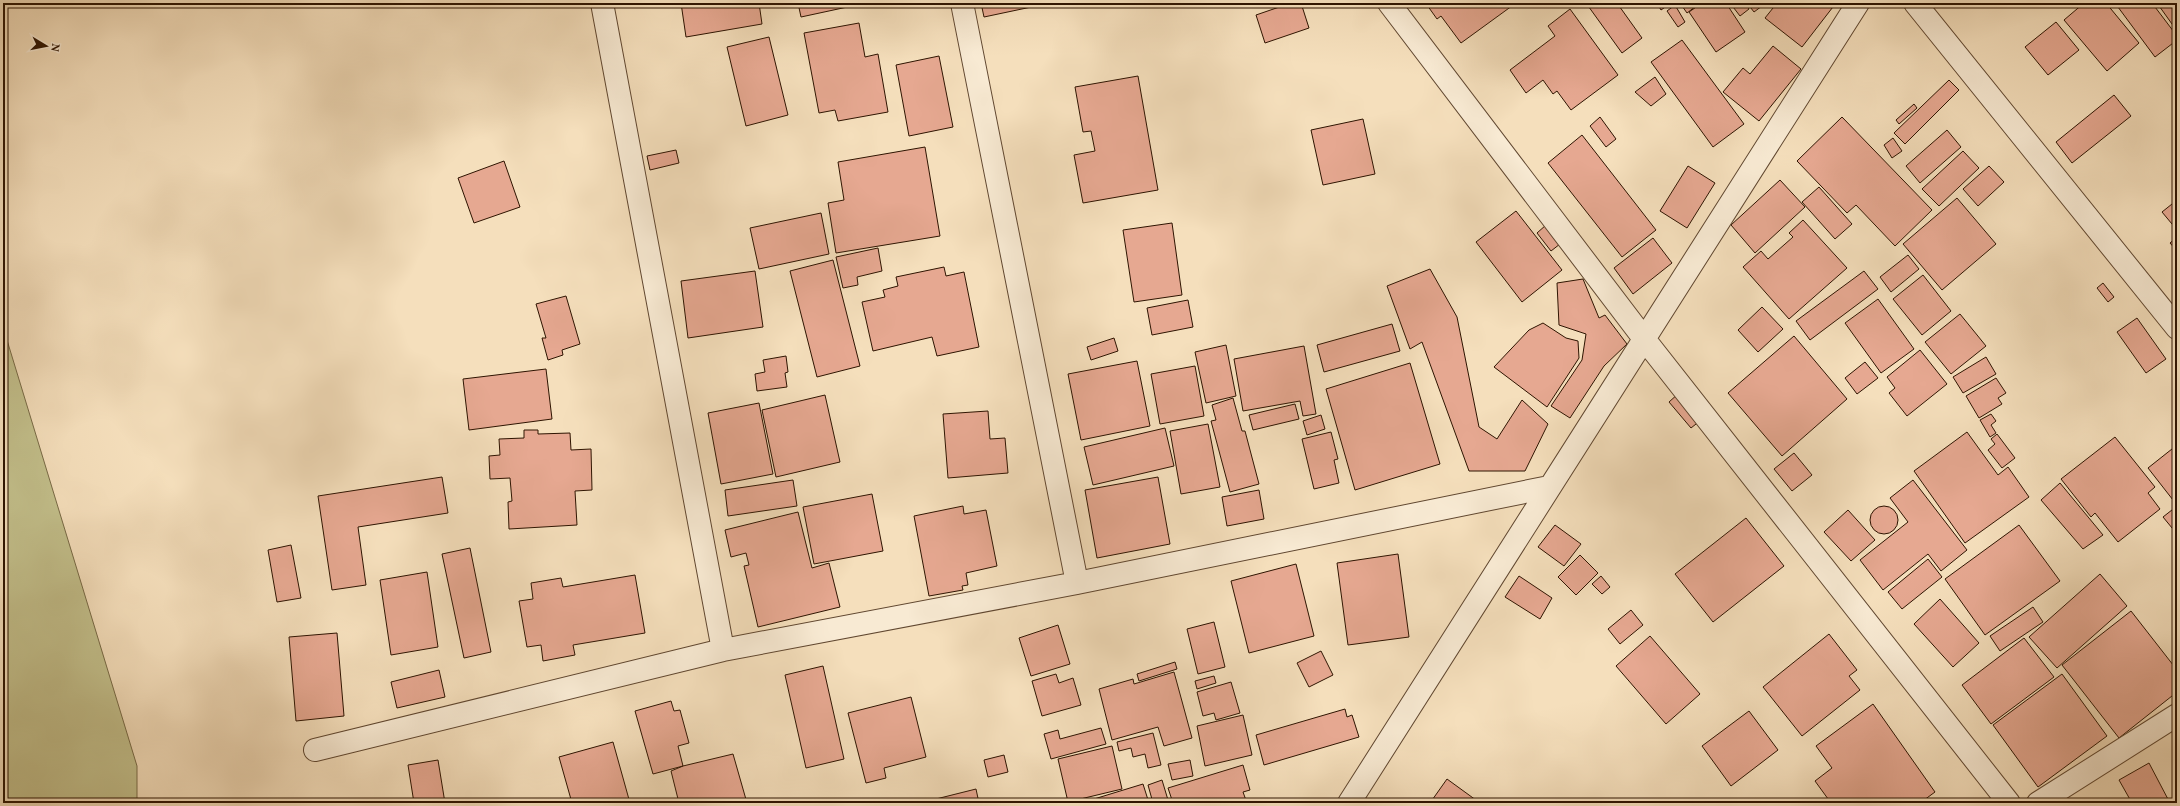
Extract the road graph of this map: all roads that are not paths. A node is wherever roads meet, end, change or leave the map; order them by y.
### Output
1 (602, 3) edge
2 (962, 3) edge
3 (1389, 3) edge
4 (1858, 3) edge
5 (1915, 3) edge
6 (2177, 328) edge
7 (1645, 340) junction
8 (1549, 487) junction
9 (1077, 583) junction
10 (723, 650) junction
11 (2177, 715) edge
12 (315, 750) dead end
13 (1349, 803) edge
14 (2009, 803) edge
15 (2038, 803) edge

1 - 10 street
2 - 9 street
3 - 7 street
4 - 7 street
5 - 6 street
7 - 8 street
7 - 14 street
8 - 9 street
8 - 13 street
9 - 10 street
10 - 12 street
11 - 15 street

